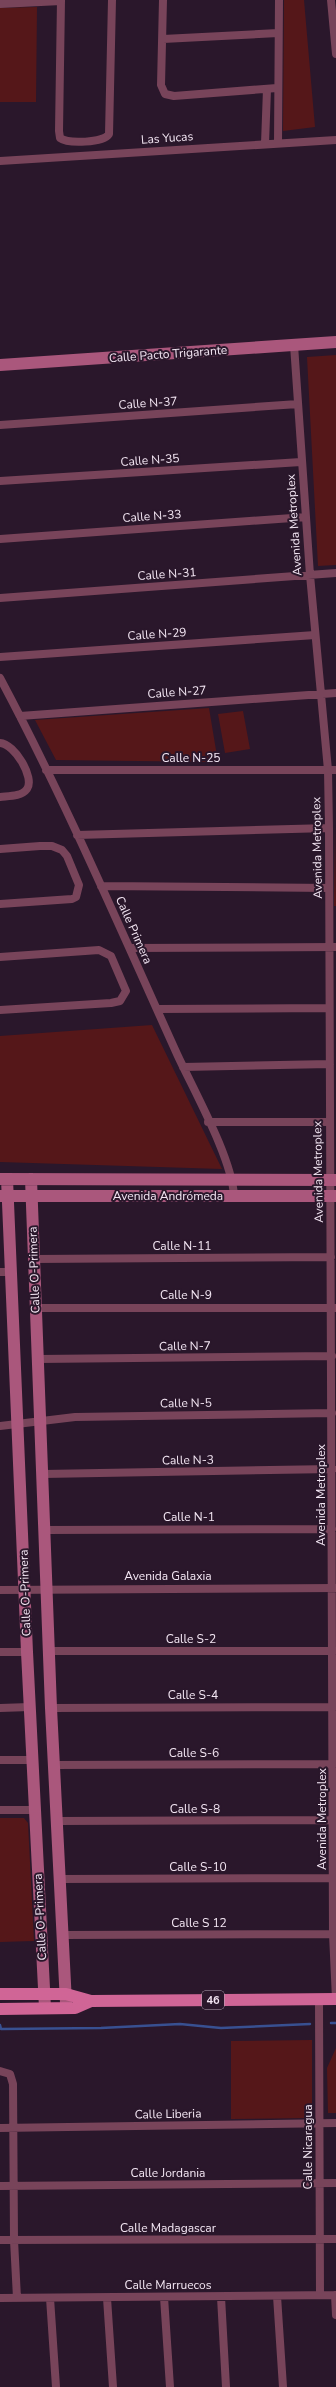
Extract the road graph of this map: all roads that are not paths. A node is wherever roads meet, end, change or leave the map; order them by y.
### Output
1 (61, 0) edge
2 (112, 0) edge
3 (163, 0) edge
4 (279, 0) edge
5 (333, 1) edge
6 (0, 4) edge
7 (278, 33) junction
8 (163, 39) junction
9 (336, 54) edge
10 (278, 88) junction
11 (267, 89) junction
12 (336, 140) edge
13 (278, 143) junction
14 (265, 144) junction
15 (0, 161) edge
16 (336, 342) edge
17 (294, 345) junction
18 (0, 365) edge
19 (298, 404) junction
20 (0, 425) edge
21 (301, 462) junction
22 (0, 482) edge
23 (306, 517) junction
24 (0, 539) edge
25 (336, 573) edge
26 (310, 575) junction
27 (0, 598) edge
28 (315, 635) junction
29 (0, 657) edge
30 (0, 678) edge
31 (336, 693) edge
32 (320, 694) junction
33 (20, 716) junction
34 (0, 743) edge
35 (46, 770) junction
36 (332, 770) edge
37 (0, 797) edge
38 (329, 828) junction
39 (77, 835) junction
40 (0, 849) edge
41 (101, 886) junction
42 (329, 888) junction
43 (0, 904) edge
44 (333, 947) edge
45 (130, 948) junction
46 (0, 957) edge
47 (329, 1008) junction
48 (0, 1010) edge
49 (157, 1010) junction
50 (330, 1064) junction
51 (183, 1067) junction
52 (208, 1122) junction
53 (330, 1122) junction
54 (4, 1179) edge
55 (31, 1179) junction
56 (233, 1180) junction
57 (333, 1180) edge
58 (4, 1196) edge
59 (32, 1196) junction
60 (234, 1196) junction
61 (333, 1196) edge
62 (331, 1257) junction
63 (33, 1258) junction
64 (6, 1272) edge
65 (36, 1308) junction
66 (334, 1308) edge
67 (332, 1356) junction
68 (38, 1359) junction
69 (332, 1413) junction
70 (41, 1421) junction
71 (18, 1425) junction
72 (0, 1426) edge
73 (333, 1469) junction
74 (43, 1474) junction
75 (332, 1529) junction
76 (45, 1530) junction
77 (47, 1588) junction
78 (334, 1588) edge
79 (25, 1589) junction
80 (0, 1590) edge
81 (49, 1651) junction
82 (334, 1651) junction
83 (0, 1652) edge
84 (27, 1652) junction
85 (30, 1707) junction
86 (334, 1707) junction
87 (0, 1708) edge
88 (51, 1708) junction
89 (0, 1760) edge
90 (32, 1760) junction
91 (334, 1764) junction
92 (55, 1765) junction
93 (0, 1810) edge
94 (35, 1810) junction
95 (334, 1820) junction
96 (57, 1821) junction
97 (335, 1878) edge
98 (60, 1880) junction
99 (333, 1934) junction
100 (64, 1936) junction
101 (0, 1994) edge
102 (44, 1994) junction
103 (66, 1994) junction
104 (319, 1999) junction
105 (336, 1999) edge
106 (91, 2001) junction
107 (45, 2008) junction
108 (67, 2008) junction
109 (0, 2009) edge
110 (0, 2071) edge
111 (336, 2123) edge
112 (320, 2124) junction
113 (0, 2128) edge
114 (14, 2128) junction
115 (320, 2183) junction
116 (336, 2183) edge
117 (0, 2186) edge
118 (13, 2186) junction
119 (320, 2239) junction
120 (336, 2239) edge
121 (0, 2240) edge
122 (14, 2240) junction
123 (320, 2295) junction
124 (335, 2295) edge
125 (277, 2296) junction
126 (221, 2297) junction
127 (0, 2298) edge
128 (17, 2298) junction
129 (50, 2298) junction
130 (107, 2298) junction
131 (164, 2298) junction
132 (336, 2315) edge
133 (56, 2387) edge
134 (113, 2387) edge
135 (170, 2387) edge
136 (226, 2387) edge
137 (283, 2387) edge

1 - 2 street
1 - 6 street
3 - 8 street
4 - 7 street
5 - 9 street
7 - 8 street
7 - 10 street
8 - 11 street
10 - 11 street
10 - 13 street
11 - 14 street
12 - 13 street, Las Yucas
13 - 14 street, Las Yucas
14 - 15 street, Las Yucas
16 - 17 street, Calle Pacto Trigarante
17 - 18 street, Calle Pacto Trigarante
17 - 19 street, Avenida Metroplex
19 - 20 street, Calle N-37
19 - 21 street, Avenida Metroplex
21 - 22 street, Calle N-35
21 - 23 street, Avenida Metroplex
23 - 24 street, Calle N-33
23 - 26 street, Avenida Metroplex
25 - 26 street, Calle N-31
26 - 27 street, Calle N-31
26 - 28 street, Avenida Metroplex
28 - 29 street, Calle N-29
28 - 32 street, Avenida Metroplex
30 - 33 street, Calle Primera
31 - 32 street, Calle N-27
32 - 33 street, Calle N-27
32 - 36 street, Avenida Metroplex
33 - 35 street, Calle Primera
34 - 37 street
35 - 36 street, Calle N-25
35 - 39 street, Calle Primera
36 - 38 street, Avenida Metroplex
38 - 39 street
38 - 42 street, Avenida Metroplex
39 - 41 street, Calle Primera
40 - 43 street
41 - 42 street
41 - 45 street, Calle Primera
42 - 44 street, Avenida Metroplex
44 - 45 street
44 - 47 street, Avenida Metroplex
45 - 49 street, Calle Primera
46 - 48 street
47 - 49 street
47 - 50 street, Avenida Metroplex
49 - 51 street, Calle Primera
50 - 51 street
50 - 53 street, Avenida Metroplex
51 - 52 street, Calle Primera
52 - 53 street
52 - 56 street, Calle Primera
53 - 57 street, Avenida Metroplex
54 - 55 street, Avenida Andrómeda
54 - 58 street, Calle O-Primera
55 - 56 street, Avenida Andrómeda
55 - 59 street, Calle O-Primera
56 - 57 street, Avenida Andrómeda
56 - 60 street, Calle Primera
57 - 61 street, Avenida Metroplex
58 - 59 street, Avenida Andrómeda
58 - 64 street, Calle O-Primera
59 - 60 street, Avenida Andrómeda
59 - 63 street, Calle O-Primera
60 - 61 street, Avenida Andrómeda
61 - 62 street, Avenida Metroplex
62 - 63 street, Calle N-11
62 - 66 street, Avenida Metroplex
63 - 65 street, Calle O-Primera
64 - 71 street, Calle O-Primera
65 - 66 street, Calle N-9
65 - 68 street, Calle O-Primera
66 - 67 street, Avenida Metroplex
67 - 68 street, Calle N-7
67 - 69 street, Avenida Metroplex
68 - 70 street, Calle O-Primera
69 - 70 street, Calle N-5
69 - 73 street, Avenida Metroplex
70 - 71 street, Calle N-5
70 - 74 street, Calle O-Primera
71 - 72 street, Calle N-5
71 - 79 street, Calle O-Primera
73 - 74 street, Calle N-3
73 - 75 street, Avenida Metroplex
74 - 76 street, Calle O-Primera
75 - 76 street, Calle N-1
75 - 78 street, Avenida Metroplex
76 - 77 street, Calle O-Primera
77 - 78 street, Avenida Galaxia
77 - 79 street, Avenida Galaxia
77 - 81 street, Calle O-Primera
78 - 82 street, Avenida Metroplex
79 - 80 street, Avenida Galaxia
79 - 84 street, Calle O-Primera
81 - 82 street, Calle S-2
81 - 88 street, Calle O-Primera
82 - 86 street, Avenida Metroplex
83 - 84 street
84 - 85 street, Calle O-Primera
85 - 87 street
85 - 90 street, Calle O-Primera
86 - 88 street, Calle S-4
86 - 91 street, Avenida Metroplex
88 - 92 street, Calle O-Primera
89 - 90 street
90 - 94 street, Calle O-Primera
91 - 92 street, Calle S-6
91 - 95 street, Avenida Metroplex
92 - 96 street, Calle O-Primera
93 - 94 street
94 - 102 street, Calle O-Primera
95 - 96 street, Calle S-8
95 - 97 street, Avenida Metroplex
96 - 98 street, Calle O-Primera
97 - 98 street, Calle S-10
97 - 99 street, Avenida Metroplex
98 - 100 street, Calle O-Primera
99 - 100 street, Calle S 12
99 - 105 street, Avenida Metroplex
100 - 103 street, Calle O-Primera
101 - 102 main road, 46
102 - 103 main road, 46
102 - 107 street, Calle O-Primera
103 - 106 main road, 46
103 - 108 street, Calle O-Primera
104 - 105 main road, 46
104 - 106 main road, 46
104 - 112 street, Calle Nicaragua
106 - 108 main road, 46
107 - 108 main road, 46
107 - 109 main road, 46
110 - 114 street
111 - 112 street, Calle Liberia
112 - 114 street, Calle Liberia
112 - 115 street, Calle Nicaragua
113 - 114 street, Calle Liberia
114 - 118 street
115 - 116 street, Calle Jordania
115 - 118 street, Calle Jordania
115 - 119 street, Calle Nicaragua
117 - 118 street, Calle Jordania
118 - 122 street
119 - 120 street, Calle Madagascar
119 - 122 street, Calle Madagascar
119 - 123 street, Calle Nicaragua
121 - 122 street, Calle Madagascar
122 - 128 street
123 - 124 street, Calle Marruecos
123 - 125 street, Calle Marruecos
124 - 132 street
125 - 126 street, Calle Marruecos
125 - 137 street
126 - 131 street, Calle Marruecos
126 - 136 street
127 - 128 street, Calle Marruecos
128 - 129 street, Calle Marruecos
129 - 130 street, Calle Marruecos
129 - 133 street
130 - 131 street, Calle Marruecos
130 - 134 street
131 - 135 street

